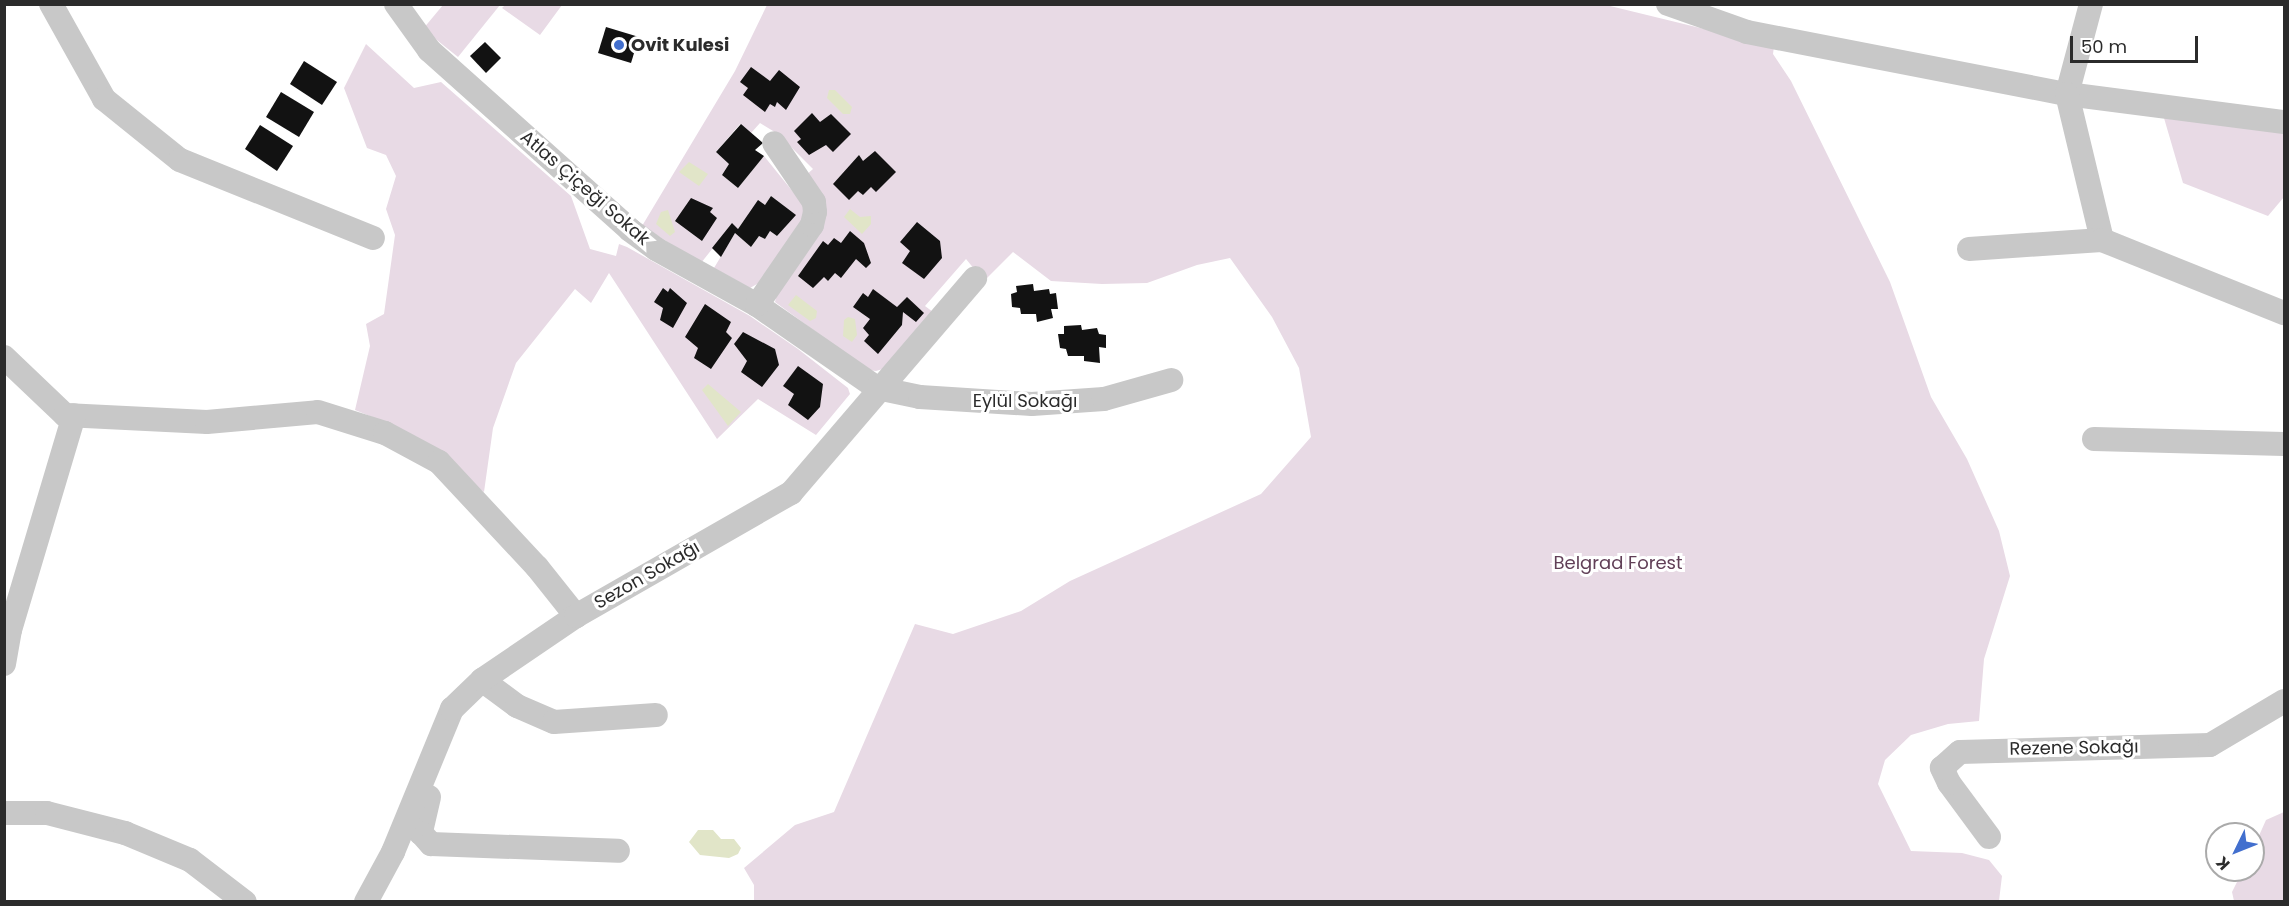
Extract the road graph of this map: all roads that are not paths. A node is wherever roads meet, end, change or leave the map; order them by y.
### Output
1 (51, 4) edge
2 (1668, 4) edge
3 (2091, 4) edge
4 (401, 9) edge
5 (2067, 94) junction
6 (2284, 122) edge
7 (774, 143) dead end
8 (373, 238) dead end
9 (2102, 240) junction
10 (1969, 249) dead end
11 (975, 278) dead end
12 (757, 305) junction
13 (2284, 313) edge
14 (4, 357) edge
15 (1171, 380) dead end
16 (877, 388) junction
17 (74, 415) junction
18 (2094, 439) dead end
19 (2284, 444) edge
20 (576, 616) junction
21 (7, 629) edge
22 (4, 664) edge
23 (486, 682) junction
24 (2284, 701) edge
25 (656, 715) dead end
26 (4, 813) edge
27 (1989, 837) dead end
28 (618, 850) dead end
29 (245, 902) edge
30 (366, 902) edge

1 - 8 street
2 - 5 street
3 - 5 street
4 - 12 street, Atlas Çiçeği Sokak
5 - 6 street
5 - 9 street
7 - 12 street
9 - 10 street
9 - 13 street
11 - 16 street, Sezon Sokağı
12 - 16 street, Atlas Çiçeği Sokak
14 - 17 street
15 - 16 street, Eylül Sokağı
16 - 20 street, Sezon Sokağı
17 - 20 street
17 - 21 street
18 - 19 street
20 - 23 street, Sezon Sokağı
21 - 22 street
23 - 25 street
23 - 28 street
23 - 30 street, Sezon Sokağı
24 - 27 street, Rezene Sokağı
26 - 29 street

